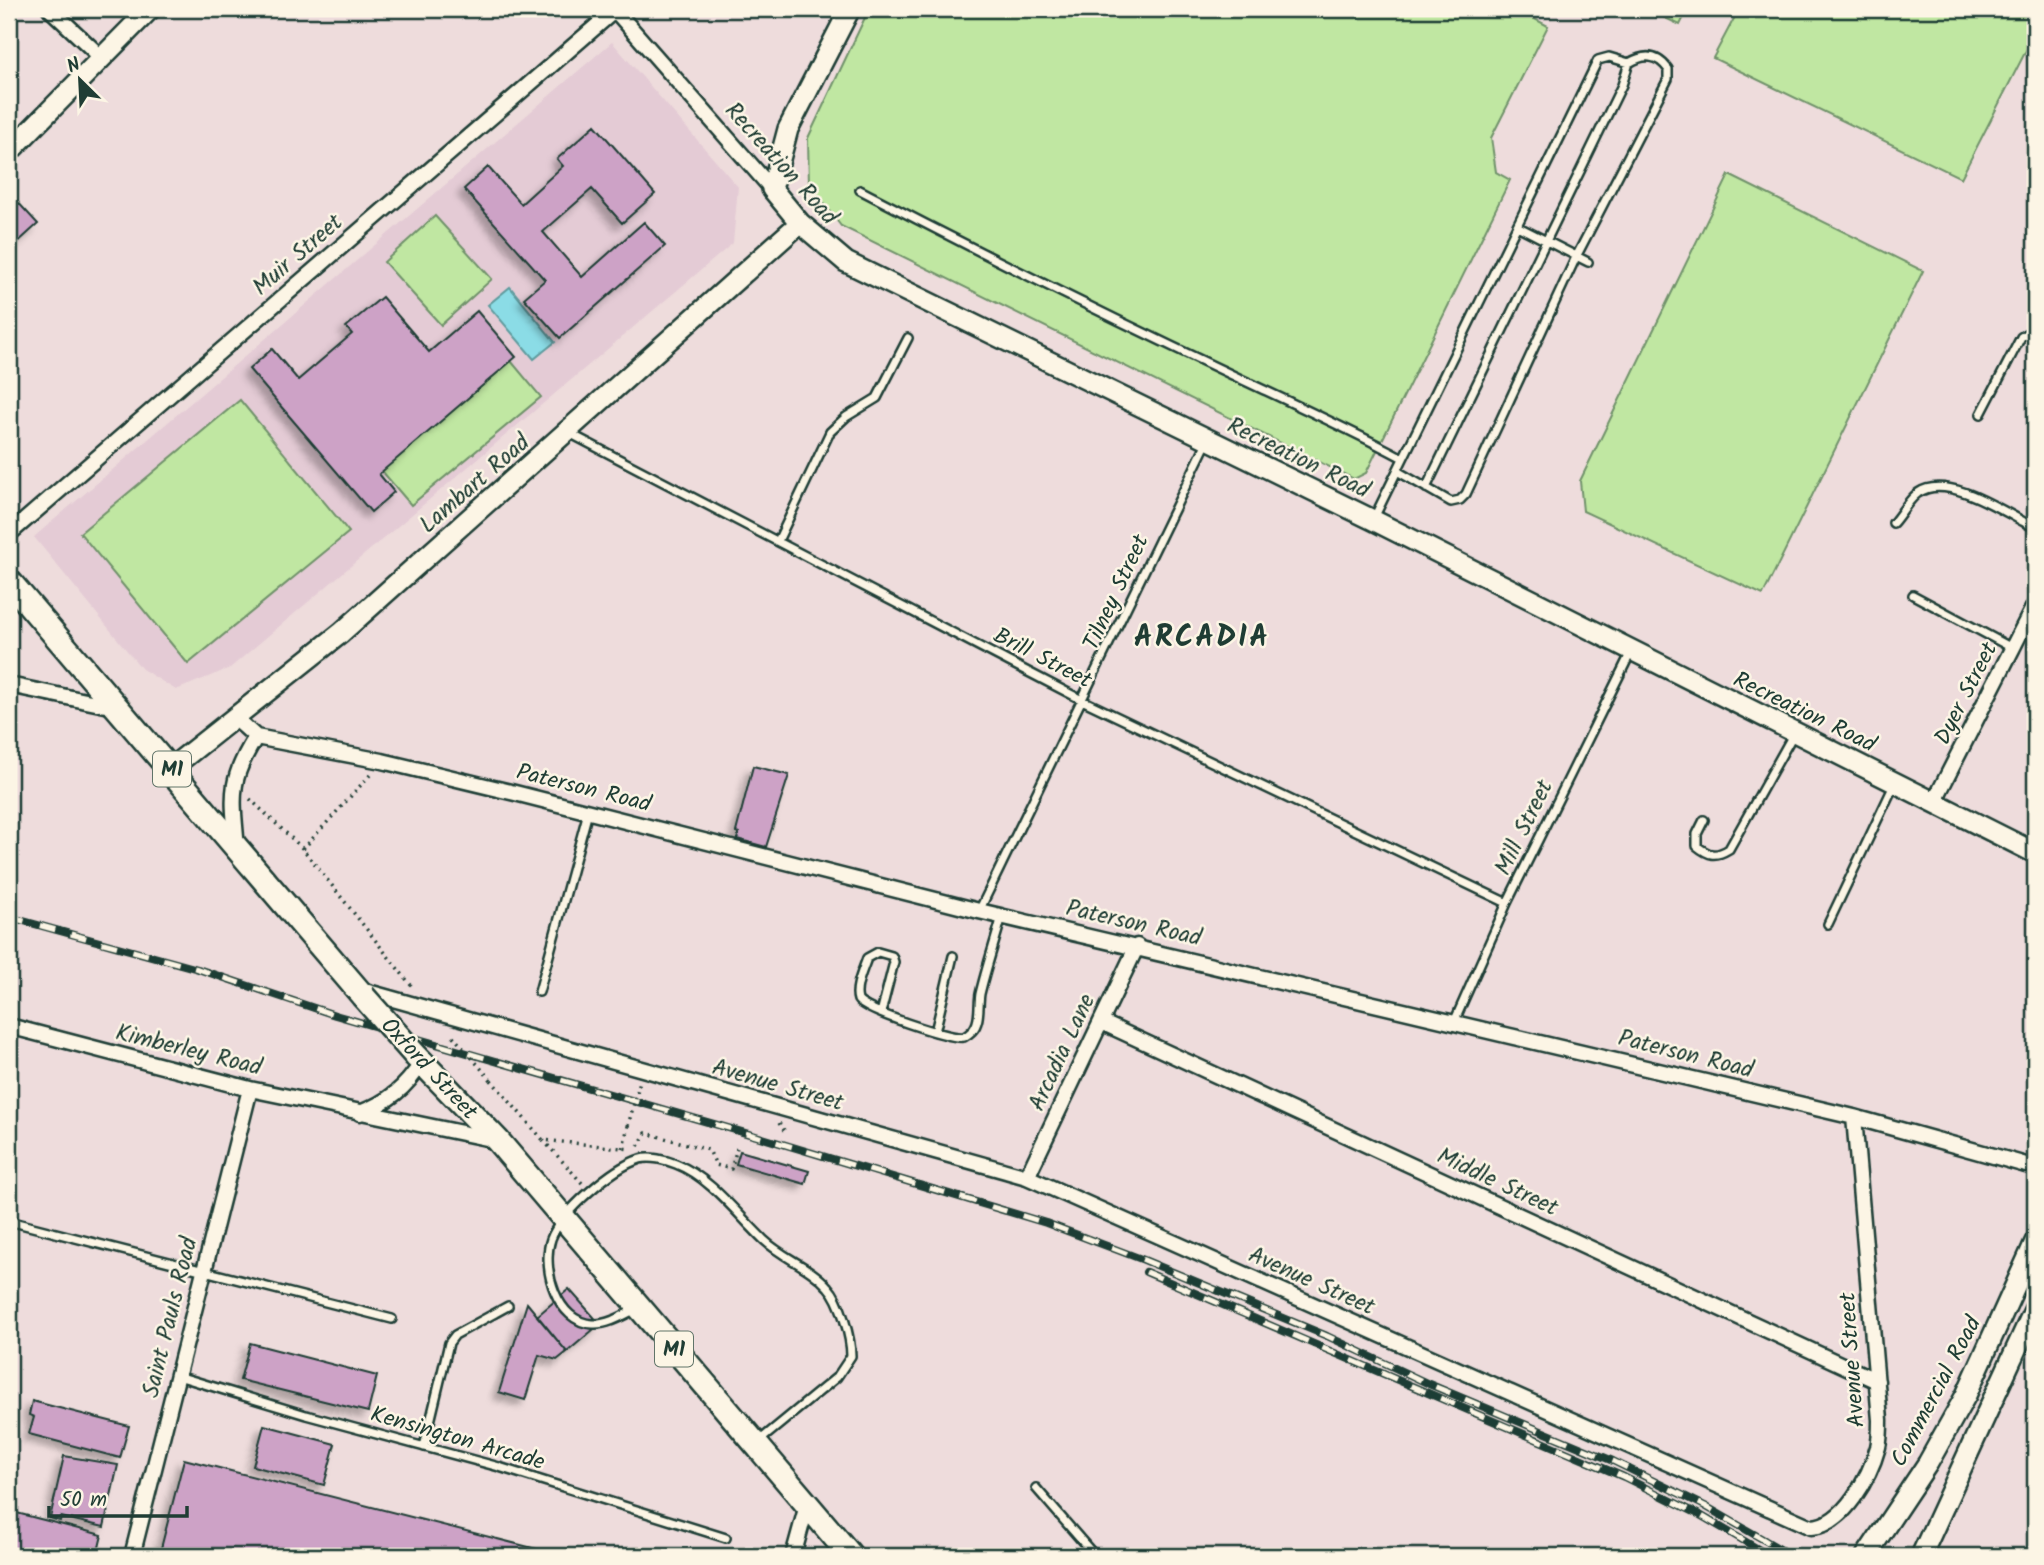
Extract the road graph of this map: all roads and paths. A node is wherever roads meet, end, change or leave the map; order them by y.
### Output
1 (50, 9) edge
2 (150, 9) edge
3 (615, 9) edge
4 (850, 9) edge
5 (103, 60) junction
6 (1629, 63) junction
7 (9, 152) edge
8 (772, 189) junction
9 (860, 190) dead end
10 (800, 223) junction
11 (1517, 226) junction
12 (1545, 239) junction
13 (1576, 257) junction
14 (1588, 262) dead end
15 (2035, 328) edge
16 (908, 338) dead end
17 (1982, 414) dead end
18 (569, 433) junction
19 (1209, 440) junction
20 (1403, 458) junction
21 (1397, 471) junction
22 (1426, 488) junction
23 (1373, 520) junction
24 (1893, 523) dead end
25 (2035, 528) edge
26 (9, 534) edge
27 (778, 541) junction
28 (14, 592) edge
29 (1913, 596) dead end
30 (2035, 604) edge
31 (2012, 649) junction
32 (1631, 652) junction
33 (9, 685) edge
34 (1084, 701) junction
35 (120, 708) junction
36 (236, 719) junction
37 (1794, 733) junction
38 (256, 737) junction
39 (382, 761) junction
40 (171, 768) junction
41 (1895, 782) junction
42 (234, 784) junction
43 (1934, 802) junction
44 (588, 812) junction
45 (1704, 820) dead end
46 (303, 849) junction
47 (237, 850) junction
48 (2035, 853) edge
49 (1507, 903) junction
50 (979, 911) junction
51 (1002, 916) junction
52 (1828, 924) dead end
53 (1137, 946) junction
54 (953, 956) dead end
55 (360, 992) junction
56 (538, 992) dead end
57 (432, 1011) junction
58 (881, 1013) junction
59 (1455, 1020) junction
60 (1101, 1022) junction
61 (9, 1026) edge
62 (935, 1032) junction
63 (419, 1059) junction
64 (640, 1081) dead end
65 (250, 1089) junction
66 (359, 1113) junction
67 (1854, 1117) junction
68 (543, 1140) junction
69 (498, 1141) junction
70 (623, 1148) junction
71 (737, 1148) dead end
72 (2026, 1165) dead end
73 (1027, 1177) junction
74 (591, 1193) junction
75 (562, 1217) junction
76 (9, 1220) edge
77 (2035, 1241) edge
78 (205, 1271) junction
79 (508, 1306) dead end
80 (639, 1308) junction
81 (392, 1319) dead end
82 (2033, 1320) edge
83 (178, 1377) junction
84 (1877, 1381) junction
85 (755, 1445) junction
86 (424, 1447) junction
87 (1036, 1488) dead end
88 (807, 1505) junction
89 (726, 1538) dead end
90 (132, 1556) edge
91 (793, 1556) edge
92 (851, 1556) edge
93 (1095, 1556) edge
94 (1866, 1556) edge
95 (1921, 1556) edge

1 - 5 street
2 - 5 street
3 - 8 street, Recreation Road
3 - 26 street, Muir Street
4 - 8 street
5 - 7 street
6 - 11 lane
6 - 12 lane
6 - 13 lane
8 - 10 street, Recreation Road
9 - 20 lane
10 - 18 street, Lambart Road
10 - 19 street, Recreation Road
11 - 12 lane
11 - 20 lane
12 - 13 lane
12 - 22 lane
13 - 14 lane
13 - 22 lane
15 - 17 lane
16 - 27 lane
18 - 27 lane, Brill Street
18 - 36 street, Lambart Road
19 - 23 street, Recreation Road
19 - 34 lane, Tilney Street
20 - 21 lane
21 - 22 lane
21 - 23 lane
23 - 32 street, Recreation Road
24 - 25 lane
27 - 34 lane, Brill Street
28 - 35 main road, Oxford Street / M1
29 - 31 lane
30 - 31 street, Dyer Street
31 - 43 street, Dyer Street
32 - 37 street, Recreation Road
32 - 49 lane, Mill Street
33 - 35 street
34 - 49 lane, Brill Street
34 - 50 lane, Tilney Street
35 - 40 main road, Oxford Street / M1
36 - 38 street
36 - 40 street, Lambart Road
37 - 41 street, Recreation Road
37 - 45 lane
38 - 39 street, Paterson Road
38 - 42 street
39 - 44 street, Paterson Road
39 - 46 path
40 - 47 main road, Oxford Street / M1
41 - 43 street, Recreation Road
41 - 52 lane
42 - 46 path
42 - 47 street
43 - 48 street, Recreation Road
44 - 50 street, Paterson Road
44 - 56 lane
46 - 57 path
47 - 55 main road, Oxford Street / M1
49 - 59 lane, Mill Street
50 - 51 street, Paterson Road
51 - 53 street, Paterson Road
51 - 62 lane
53 - 59 street, Paterson Road
53 - 60 street, Arcadia Lane
54 - 62 lane
55 - 57 street, Avenue Street
55 - 63 main road, Oxford Street / M1, bridge
57 - 68 path, bridge
57 - 73 street, Avenue Street
58 - 58 lane
58 - 62 lane
59 - 67 street, Paterson Road
60 - 73 street, Arcadia Lane
60 - 84 street, Middle Street
61 - 65 street, Kimberley Road
63 - 66 street
63 - 69 main road, Oxford Street / M1
64 - 70 path, bridge
65 - 66 street, Kimberley Road
65 - 78 street, Saint Pauls Road
66 - 69 street, Kimberley Road
67 - 72 street, Paterson Road
67 - 84 street, Avenue Street
68 - 70 path
68 - 74 path
69 - 75 main road, Oxford Street / M1
70 - 71 path
73 - 84 street, Avenue Street
74 - 75 lane
74 - 85 lane
75 - 80 main road, Oxford Street / M1
75 - 80 lane
76 - 78 lane
77 - 94 street, Commercial Road
78 - 81 lane
78 - 83 street, Saint Pauls Road
79 - 86 lane
80 - 85 main road, Oxford Street / M1
82 - 95 street
83 - 86 lane, Kensington Arcade
83 - 90 street, Saint Pauls Road
85 - 88 main road, Oxford Street / M1
86 - 89 lane, Kensington Arcade
87 - 93 lane
88 - 91 street
88 - 92 main road, Oxford Street / M1

